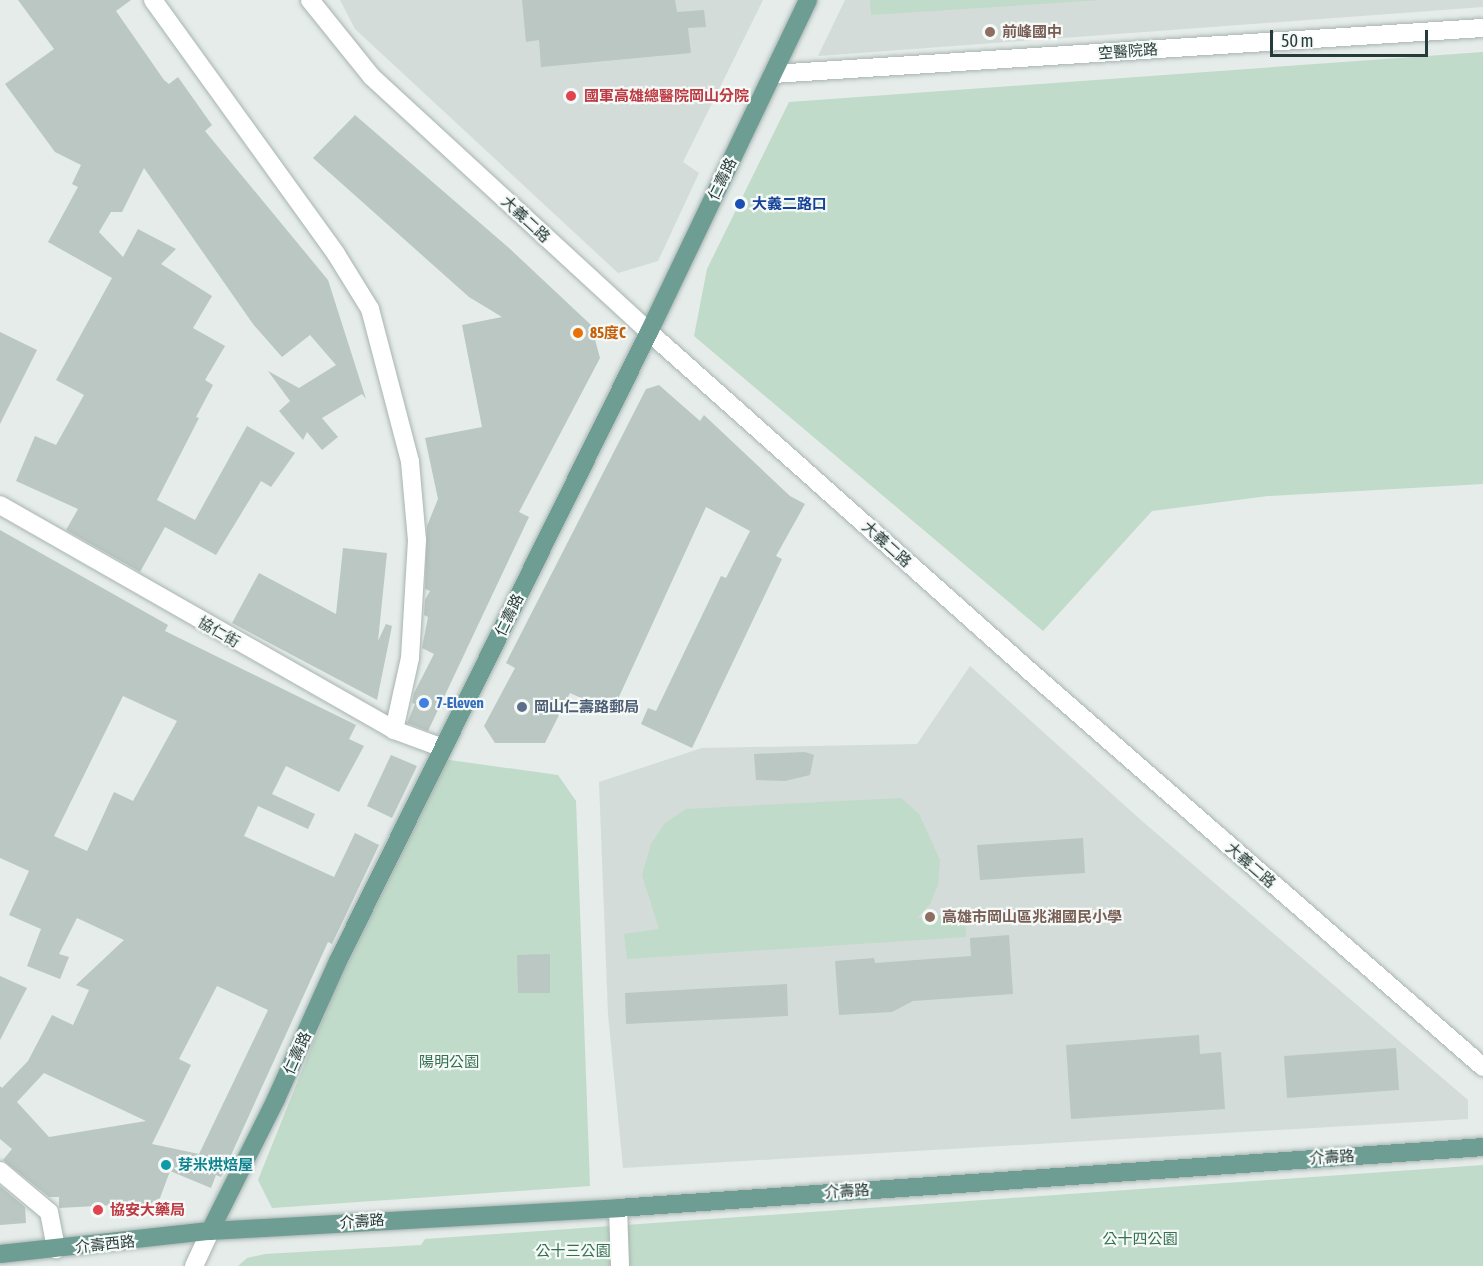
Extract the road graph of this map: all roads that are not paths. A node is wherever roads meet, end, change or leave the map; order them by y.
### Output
1 (153, 0) edge
2 (310, 0) edge
3 (808, 0) edge
4 (1483, 28) edge
5 (773, 74) junction
6 (649, 332) junction
7 (0, 505) edge
8 (394, 730) junction
9 (443, 747) junction
10 (1483, 1067) edge
11 (1483, 1147) edge
12 (0, 1172) edge
13 (618, 1208) junction
14 (210, 1231) junction
15 (56, 1249) junction
16 (0, 1254) edge
17 (194, 1266) edge
18 (620, 1266) edge

1 - 8 street
2 - 6 street, 大義二路
3 - 5 main road, 仁壽路
4 - 5 street, 空醫院路
5 - 6 main road, 仁壽路
6 - 9 main road, 仁壽路
6 - 10 street, 大義二路
7 - 8 street, 協仁街
8 - 9 street, 協仁街
9 - 14 main road, 仁壽路
11 - 13 main road, 介壽路
12 - 15 street
13 - 14 main road, 介壽路
13 - 18 street
14 - 15 main road, 介壽西路
14 - 17 street
15 - 16 main road, 介壽西路

